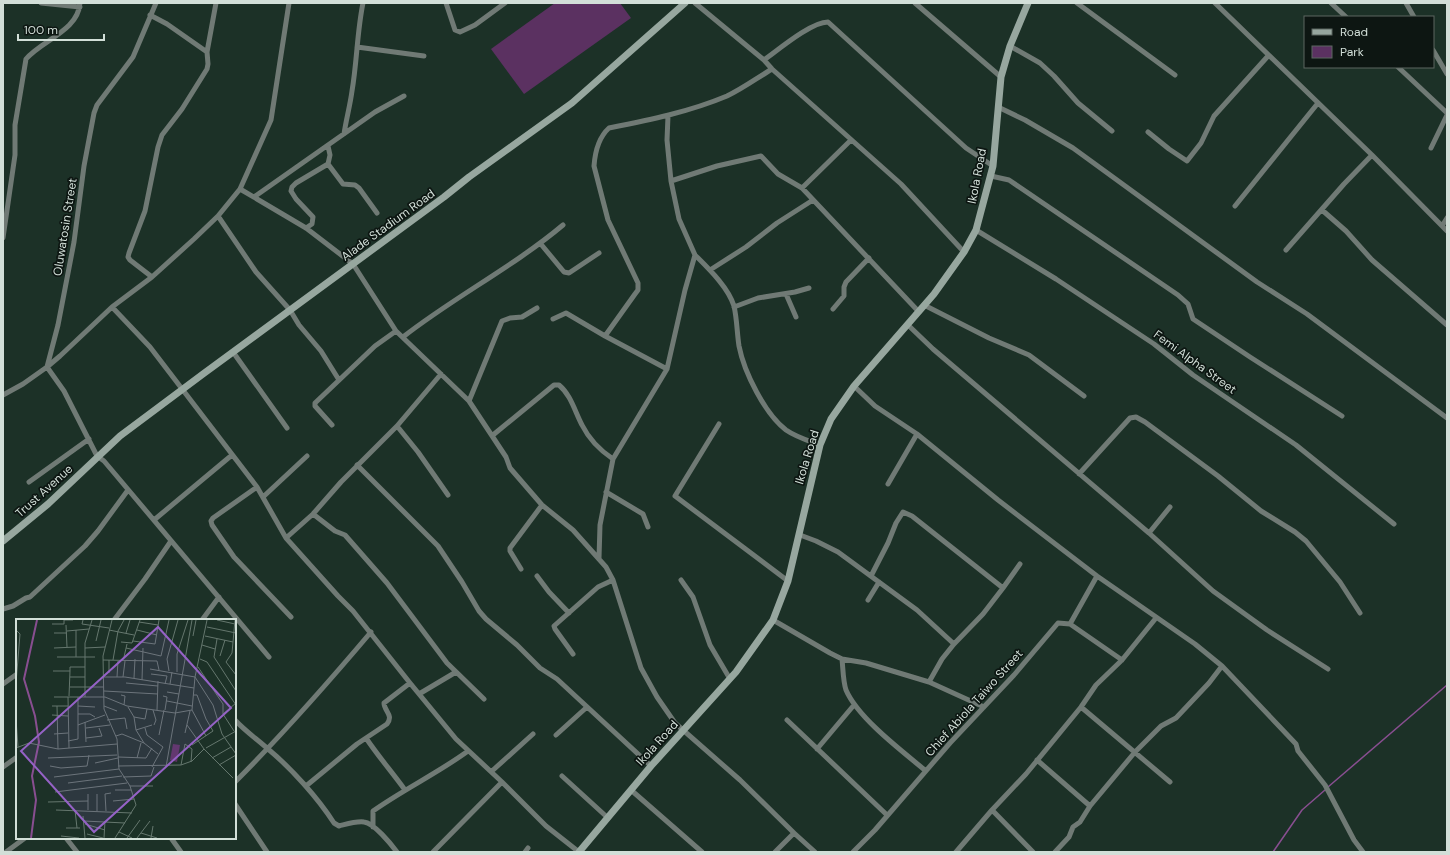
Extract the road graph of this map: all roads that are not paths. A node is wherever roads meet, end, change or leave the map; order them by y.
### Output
1 (41, 3) edge
2 (156, 3) edge
3 (216, 3) edge
4 (289, 3) edge
5 (363, 3) edge
6 (446, 3) edge
7 (505, 3) edge
8 (685, 3) edge
9 (695, 3) edge
10 (915, 3) edge
11 (1028, 3) edge
12 (1077, 3) edge
13 (1215, 3) edge
14 (1331, 3) edge
15 (1406, 3) edge
16 (80, 5) edge
17 (150, 15) junction
18 (1345, 16) edge
19 (1413, 16) edge
20 (1010, 46) junction
21 (358, 48) junction
22 (207, 52) junction
23 (1434, 52) edge
24 (424, 56) dead end
25 (1268, 56) junction
26 (764, 60) junction
27 (1399, 68) edge
28 (772, 69) junction
29 (1447, 74) edge
30 (1175, 75) dead end
31 (1001, 77) junction
32 (404, 96) dead end
33 (1318, 103) junction
34 (998, 107) junction
35 (1447, 114) edge
36 (668, 116) junction
37 (1112, 130) dead end
38 (1148, 132) dead end
39 (344, 134) junction
40 (851, 140) junction
41 (328, 146) junction
42 (1431, 148) dead end
43 (1372, 155) junction
44 (328, 164) junction
45 (993, 166) junction
46 (991, 176) junction
47 (671, 181) junction
48 (802, 188) junction
49 (240, 189) junction
50 (254, 197) junction
51 (813, 200) junction
52 (1235, 206) dead end
53 (1322, 210) junction
54 (377, 213) dead end
55 (218, 216) junction
56 (1447, 218) edge
57 (563, 225) dead end
58 (1442, 226) junction
59 (306, 228) junction
60 (976, 230) junction
61 (1447, 230) edge
62 (3, 238) edge
63 (540, 243) junction
64 (1286, 250) dead end
65 (964, 252) junction
66 (599, 253) dead end
67 (695, 255) junction
68 (869, 258) junction
69 (353, 264) junction
70 (710, 270) junction
71 (152, 277) junction
72 (809, 288) dead end
73 (786, 294) junction
74 (924, 305) junction
75 (734, 306) junction
76 (112, 307) junction
77 (537, 308) dead end
78 (833, 309) dead end
79 (290, 310) junction
80 (919, 312) junction
81 (796, 317) dead end
82 (553, 319) dead end
83 (908, 325) junction
84 (1447, 325) edge
85 (396, 331) junction
86 (605, 336) junction
87 (403, 337) junction
88 (233, 352) junction
89 (47, 367) junction
90 (667, 369) junction
91 (441, 374) junction
92 (339, 380) junction
93 (854, 386) junction
94 (183, 389) junction
95 (3, 395) edge
96 (1084, 396) dead end
97 (469, 401) junction
98 (1342, 416) dead end
99 (1447, 418) edge
100 (719, 424) dead end
101 (332, 425) dead end
102 (397, 426) junction
103 (287, 428) dead end
104 (917, 434) junction
105 (492, 435) junction
106 (90, 439) junction
107 (820, 445) junction
108 (232, 455) junction
109 (97, 456) junction
110 (307, 456) dead end
111 (613, 459) junction
112 (358, 465) junction
113 (1078, 474) junction
114 (29, 482) dead end
115 (888, 484) dead end
116 (257, 487) junction
117 (128, 490) junction
118 (606, 492) junction
119 (448, 495) dead end
120 (263, 497) junction
121 (542, 506) junction
122 (1170, 508) dead end
123 (313, 514) junction
124 (154, 520) junction
125 (1394, 524) dead end
126 (648, 527) dead end
127 (1149, 533) junction
128 (800, 535) junction
129 (286, 538) junction
130 (3, 541) edge
131 (171, 541) junction
132 (599, 558) junction
133 (1020, 564) dead end
134 (521, 569) dead end
135 (537, 576) dead end
136 (871, 576) junction
137 (1097, 576) junction
138 (613, 580) junction
139 (681, 580) dead end
140 (788, 581) junction
141 (879, 582) junction
142 (1004, 588) junction
143 (219, 597) junction
144 (868, 600) dead end
145 (3, 609) edge
146 (569, 613) junction
147 (1360, 613) dead end
148 (291, 617) dead end
149 (1156, 618) junction
150 (115, 619) edge
151 (203, 619) edge
152 (773, 620) junction
153 (1070, 624) junction
154 (371, 632) junction
155 (954, 644) junction
156 (573, 654) dead end
157 (269, 657) dead end
158 (842, 659) junction
159 (1122, 660) junction
160 (1222, 666) junction
161 (1328, 669) dead end
162 (456, 672) junction
163 (16, 675) edge
164 (730, 679) junction
165 (928, 682) junction
166 (410, 683) junction
167 (3, 684) edge
168 (419, 694) junction
169 (484, 699) dead end
170 (854, 705) junction
171 (587, 707) junction
172 (984, 707) junction
173 (1081, 707) junction
174 (787, 720) dead end
175 (236, 721) edge
176 (683, 730) junction
177 (533, 734) dead end
178 (556, 735) dead end
179 (366, 738) junction
180 (268, 749) junction
181 (817, 749) junction
182 (468, 751) junction
183 (1135, 752) junction
184 (16, 758) edge
185 (1037, 760) junction
186 (651, 766) junction
187 (3, 768) edge
188 (926, 771) junction
189 (492, 772) junction
190 (562, 776) dead end
191 (236, 781) edge
192 (502, 782) junction
193 (1170, 782) dead end
194 (306, 786) junction
195 (405, 790) junction
196 (630, 790) junction
197 (236, 806) edge
198 (1090, 806) junction
199 (992, 810) junction
200 (887, 815) junction
201 (608, 818) junction
202 (373, 827) junction
203 (794, 833) junction
204 (24, 839) edge
205 (67, 839) edge
206 (172, 839) edge
207 (6, 852) edge
208 (77, 852) edge
209 (182, 852) edge
210 (267, 852) edge
211 (397, 852) edge
212 (433, 852) edge
213 (579, 852) edge
214 (702, 852) edge
215 (775, 852) edge
216 (815, 852) edge
217 (853, 852) edge
218 (956, 852) edge
219 (1033, 852) edge
220 (1055, 852) edge
221 (1363, 852) edge

1 - 16 street
2 - 17 street, Oluwatosin Street
3 - 22 street
4 - 49 street
5 - 21 street
6 - 7 street
8 - 69 street, Alade Stadium Road
9 - 26 street
10 - 31 street
11 - 20 street, Ikola Road
12 - 30 street
13 - 25 street
14 - 18 street
15 - 19 street
16 - 62 street
17 - 22 street
17 - 89 street, Oluwatosin Street
20 - 31 street, Ikola Road
20 - 37 street
21 - 24 street
21 - 39 street
22 - 71 street
23 - 29 street
25 - 33 street
25 - 38 street
26 - 28 street
26 - 45 street
27 - 35 street
28 - 36 street
28 - 40 street
31 - 34 street, Ikola Road
32 - 39 street
33 - 43 street
33 - 52 street
34 - 45 street, Ikola Road
34 - 99 street
35 - 42 street
36 - 47 street
36 - 86 street
39 - 41 street
40 - 48 street
40 - 65 street
41 - 44 street
41 - 50 street
43 - 53 street
43 - 58 street
44 - 54 street
44 - 59 street
45 - 46 street, Ikola Road
46 - 60 street, Ikola Road
46 - 98 street
47 - 48 street
47 - 67 street
48 - 51 street
49 - 50 street
49 - 55 street
50 - 59 street
51 - 68 street
51 - 70 street
53 - 64 street
53 - 84 street
55 - 71 street
55 - 79 street
56 - 58 street
57 - 63 street
58 - 61 street
59 - 69 street
60 - 65 street, Ikola Road
60 - 125 street, Femi Alpha Street
63 - 66 street
63 - 87 street
65 - 74 street, Ikola Road
67 - 70 street
67 - 90 street
68 - 78 street
68 - 80 street
69 - 79 street, Alade Stadium Road
69 - 85 street
70 - 75 street
71 - 76 street
72 - 73 street
73 - 75 street
73 - 81 street
74 - 80 street, Ikola Road
74 - 96 street
75 - 107 street
76 - 89 street
76 - 94 street
77 - 97 street
79 - 88 street, Alade Stadium Road
79 - 92 street
80 - 83 street, Ikola Road
82 - 86 street
83 - 93 street, Ikola Road
83 - 113 street
85 - 87 street
85 - 92 street
86 - 90 street
87 - 91 street
88 - 94 street, Alade Stadium Road
88 - 103 street
89 - 95 street
89 - 106 street
90 - 111 street
91 - 97 street
91 - 102 street
92 - 101 street
93 - 104 street
93 - 107 street, Ikola Road
94 - 108 street
94 - 109 street, Alade Stadium Road
97 - 105 street
100 - 140 street
102 - 112 street
102 - 119 street
104 - 115 street
104 - 137 street
105 - 111 street
105 - 121 street
106 - 109 street
106 - 114 street
107 - 128 street, Ikola Road
108 - 116 street
108 - 124 street
109 - 117 street
109 - 130 street, Trust Avenue
110 - 120 street
111 - 118 street
112 - 123 street
112 - 171 street
113 - 127 street
113 - 147 street
116 - 120 street
116 - 148 street
117 - 124 street
117 - 145 street
118 - 126 street
118 - 132 street
120 - 129 street
121 - 132 street
121 - 134 street
122 - 127 street
123 - 129 street
123 - 162 street
124 - 131 street
127 - 161 street
128 - 136 street
128 - 140 street, Ikola Road
129 - 154 street
131 - 143 street
131 - 150 street
132 - 138 street
133 - 142 street
135 - 146 street
136 - 141 street
136 - 142 street
137 - 149 street
137 - 153 street
138 - 146 street
138 - 176 street
139 - 164 street
140 - 152 street, Ikola Road
141 - 144 street
141 - 155 street
142 - 155 street
143 - 151 street
143 - 157 street
146 - 156 street
149 - 159 street
149 - 160 street
152 - 158 street
152 - 164 street, Ikola Road
153 - 159 street
153 - 172 street, Chief Abiola Taiwo Street
154 - 166 street
154 - 180 street
155 - 165 street
158 - 165 street
158 - 170 street
159 - 173 street
160 - 183 street
160 - 221 street
162 - 168 street
162 - 169 street
163 - 167 street
164 - 176 street, Ikola Road
165 - 172 street
166 - 168 street
166 - 179 street
168 - 182 street
170 - 181 street
170 - 188 street
171 - 178 street
171 - 186 street
172 - 188 street, Chief Abiola Taiwo Street
173 - 183 street
173 - 185 street
174 - 181 street
175 - 180 street
176 - 186 street, Ikola Road
176 - 203 street
177 - 189 street
179 - 194 street
179 - 195 street
180 - 191 street
180 - 194 street
181 - 200 street
182 - 189 street
182 - 195 street
183 - 193 street
183 - 198 street
184 - 187 street
185 - 198 street
185 - 199 street
186 - 196 street, Ikola Road
188 - 200 street, Chief Abiola Taiwo Street
189 - 192 street
190 - 201 street
192 - 212 street
192 - 213 street
194 - 202 street
195 - 202 street
196 - 201 street, Ikola Road
196 - 214 street
197 - 210 street
198 - 220 street
199 - 218 street
199 - 219 street
200 - 217 street, Chief Abiola Taiwo Street
201 - 213 street, Ikola Road
202 - 211 street
203 - 215 street
203 - 216 street
204 - 207 street
205 - 208 street
206 - 209 street

